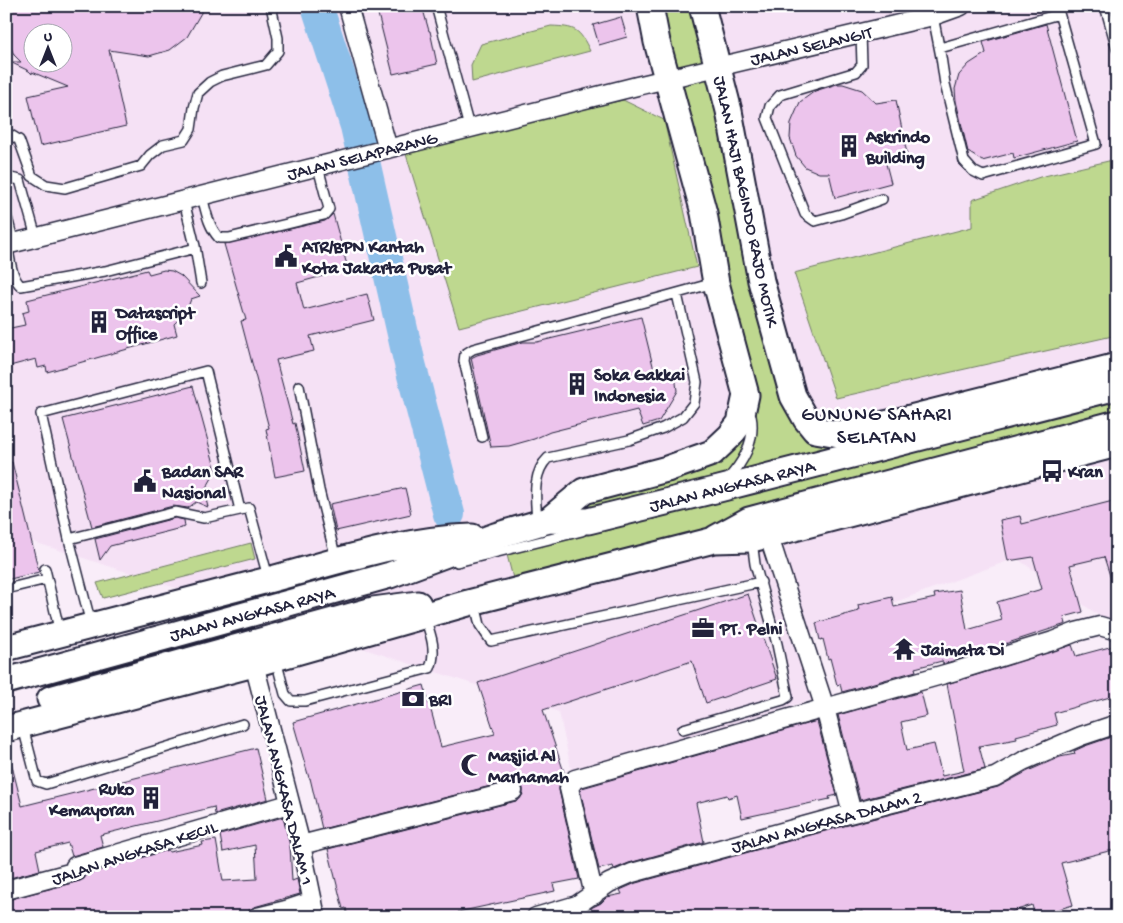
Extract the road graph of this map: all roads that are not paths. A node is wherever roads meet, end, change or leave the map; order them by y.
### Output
1 (271, 6) edge
2 (348, 6) edge
3 (436, 6) edge
4 (650, 6) edge
5 (702, 6) edge
6 (961, 6) edge
7 (1108, 7) edge
8 (1058, 10) edge
9 (933, 16) junction
10 (861, 33) junction
11 (940, 48) junction
12 (1117, 49) edge
13 (718, 66) junction
14 (667, 79) junction
15 (469, 127) junction
16 (6, 132) edge
17 (388, 149) junction
18 (318, 166) junction
19 (6, 177) edge
20 (202, 196) junction
21 (882, 199) dead end
22 (184, 201) junction
23 (6, 214) edge
24 (36, 237) junction
25 (9, 244) edge
26 (195, 246) junction
27 (201, 283) dead end
28 (716, 283) junction
29 (677, 294) junction
30 (1117, 366) edge
31 (299, 386) dead end
32 (1117, 387) edge
33 (1005, 394) junction
34 (746, 395) junction
35 (793, 396) joint
36 (981, 421) junction
37 (894, 422) junction
38 (1117, 423) edge
39 (482, 437) dead end
40 (918, 437) junction
41 (1117, 444) edge
42 (1016, 448) junction
43 (1044, 463) junction
44 (719, 489) junction
45 (240, 510) junction
46 (543, 522) junction
47 (756, 531) junction
48 (495, 536) junction
49 (69, 539) junction
50 (336, 560) junction
51 (446, 565) dead end
52 (436, 567) dead end
53 (45, 569) dead end
54 (390, 575) junction
55 (47, 579) junction
56 (269, 580) junction
57 (761, 582) junction
58 (6, 589) edge
59 (471, 602) junction
60 (424, 615) junction
61 (91, 625) junction
62 (1117, 631) edge
63 (60, 634) junction
64 (6, 648) edge
65 (265, 661) junction
66 (6, 681) edge
67 (825, 708) junction
68 (12, 722) edge
69 (243, 724) dead end
70 (1117, 724) edge
71 (683, 730) dead end
72 (513, 791) dead end
73 (289, 804) junction
74 (852, 813) junction
75 (300, 845) junction
76 (6, 890) edge
77 (594, 895) junction
78 (314, 909) edge
79 (257, 917) edge
80 (536, 917) edge

1 - 16 lane
2 - 17 street
3 - 15 lane
4 - 14 main road
5 - 13 main road, JALAN HAJI BAGINDO RAJO MOTIK
6 - 9 street, JALAN SELANGIT
7 - 12 lane
8 - 11 lane
8 - 11 lane
9 - 10 street, JALAN SELANGIT
9 - 11 lane
10 - 13 street, JALAN SELANGIT
10 - 21 lane
13 - 14 street, JALAN SELAPARANG
13 - 35 main road, JALAN HAJI BAGINDO RAJO MOTIK
14 - 15 street, JALAN SELAPARANG
14 - 28 main road
15 - 17 street, JALAN SELAPARANG
17 - 18 street, JALAN SELAPARANG
18 - 20 street, JALAN SELAPARANG
18 - 20 lane
19 - 24 lane
20 - 22 street, JALAN SELAPARANG
22 - 24 street, JALAN SELAPARANG
22 - 26 lane
23 - 25 lane
24 - 25 street, JALAN SELAPARANG
25 - 26 lane
26 - 27 lane
28 - 29 lane
28 - 34 main road
29 - 39 lane
29 - 46 lane
30 - 33 main road, JALAN ANGKASA RAYA
31 - 50 lane
32 - 36 main road, JALAN ANGKASA RAYA
33 - 36 main road
33 - 37 main road, JALAN ANGKASA RAYA
34 - 44 lane
34 - 46 main road, JALAN ANGKASA RAYA
35 - 37 main road, JALAN ANGKASA RAYA
36 - 40 main road, JALAN ANGKASA RAYA
37 - 40 main road
38 - 42 main road, JALAN ANGKASA RAYA
40 - 44 main road, JALAN ANGKASA RAYA
41 - 43 main road, JALAN ANGKASA RAYA
42 - 43 main road
42 - 47 main road, JALAN ANGKASA RAYA
43 - 47 main road, JALAN ANGKASA RAYA
44 - 46 main road, JALAN ANGKASA RAYA
44 - 51 lane
45 - 49 lane
45 - 49 lane
45 - 56 lane
46 - 48 main road, JALAN ANGKASA RAYA
47 - 57 lane
47 - 59 main road, JALAN ANGKASA RAYA
47 - 67 street
48 - 50 main road, JALAN ANGKASA RAYA
48 - 54 main road, JALAN ANGKASA RAYA
49 - 61 lane
50 - 56 main road, JALAN ANGKASA RAYA
52 - 54 lane
53 - 55 lane
54 - 66 main road, JALAN ANGKASA RAYA
55 - 58 lane
55 - 63 lane
56 - 61 main road, JALAN ANGKASA RAYA
57 - 59 lane
57 - 71 lane
59 - 60 main road, JALAN ANGKASA RAYA
59 - 68 main road, JALAN ANGKASA RAYA
60 - 65 main road, JALAN ANGKASA RAYA
60 - 65 lane
61 - 63 main road, JALAN ANGKASA RAYA
62 - 67 street
63 - 64 main road, JALAN ANGKASA RAYA
65 - 68 main road, JALAN ANGKASA RAYA
65 - 73 street, JALAN ANGKASA DALAM 1
67 - 74 street
67 - 77 street
68 - 69 lane
70 - 74 street, JALAN ANGKASA DALAM 2
72 - 75 street
73 - 75 street, JALAN ANGKASA DALAM 1
73 - 76 street, JALAN ANGKASA KECIL
74 - 77 street, JALAN ANGKASA DALAM 2
75 - 78 street, JALAN ANGKASA DALAM 1
77 - 80 street, JALAN ANGKASA DALAM 2
78 - 79 street

